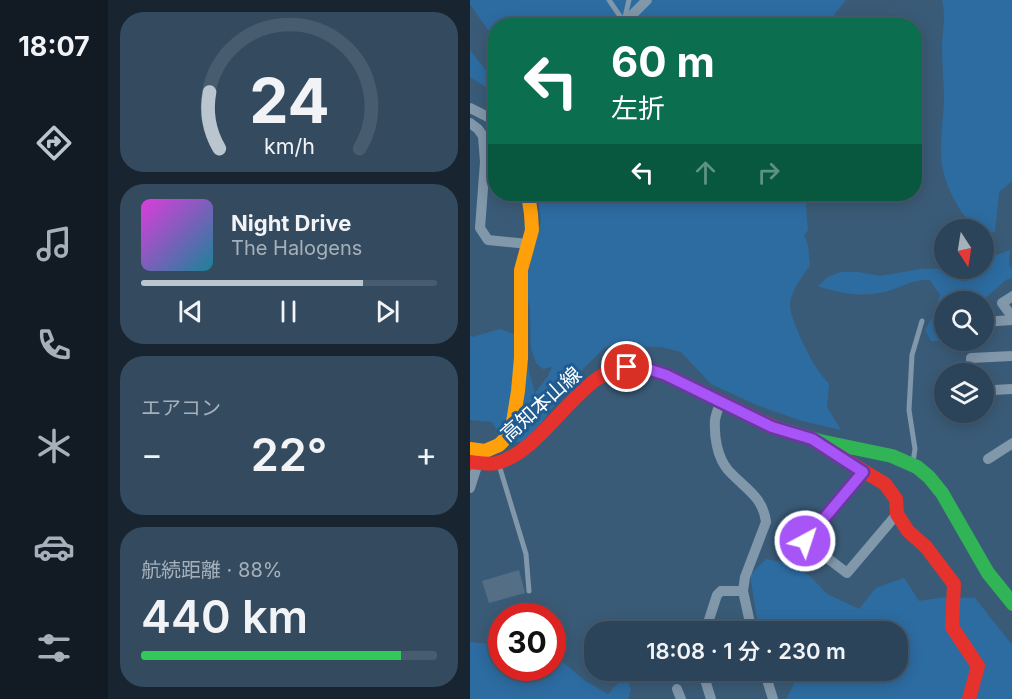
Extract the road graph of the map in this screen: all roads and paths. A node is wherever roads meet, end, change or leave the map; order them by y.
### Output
1 (609, 0) edge
2 (629, 0) edge
3 (647, 0) edge
4 (620, 18) edge
5 (624, 18) edge
6 (629, 18) edge
7 (470, 108) edge
8 (488, 117) edge
9 (470, 123) edge
10 (529, 201) edge
11 (528, 244) junction
12 (1013, 296) edge
13 (1013, 319) edge
14 (922, 321) dead end
15 (994, 321) edge
16 (1013, 356) edge
17 (971, 363) edge
18 (1013, 389) edge
19 (994, 390) dead end
20 (721, 401) junction
21 (812, 439) junction
22 (1013, 443) edge
23 (470, 448) edge
24 (988, 459) dead end
25 (474, 462) edge
26 (498, 463) junction
27 (912, 464) junction
28 (863, 472) junction
29 (470, 488) edge
30 (897, 514) junction
31 (529, 591) dead end
32 (743, 591) junction
33 (1013, 604) edge
34 (709, 621) edge
35 (750, 621) edge
36 (705, 681) edge
37 (767, 681) edge
38 (711, 699) edge
39 (773, 699) edge
40 (968, 699) edge

1 - 4 lane
2 - 5 lane
3 - 6 street
7 - 8 street
9 - 11 street
10 - 11 main road
11 - 23 main road
12 - 13 street
13 - 15 street
14 - 27 lane
16 - 17 street
18 - 19 street
20 - 21 main road, 高知本山線
20 - 26 main road, 高知本山線
20 - 32 street
21 - 27 main road, 高知本山線
21 - 28 main road
22 - 24 street
25 - 26 main road, 高知本山線
25 - 29 street
26 - 31 lane
27 - 33 main road, 高知本山線
28 - 30 main road
28 - 30 street
30 - 40 main road
32 - 34 street
32 - 35 street
36 - 38 street
37 - 39 street

